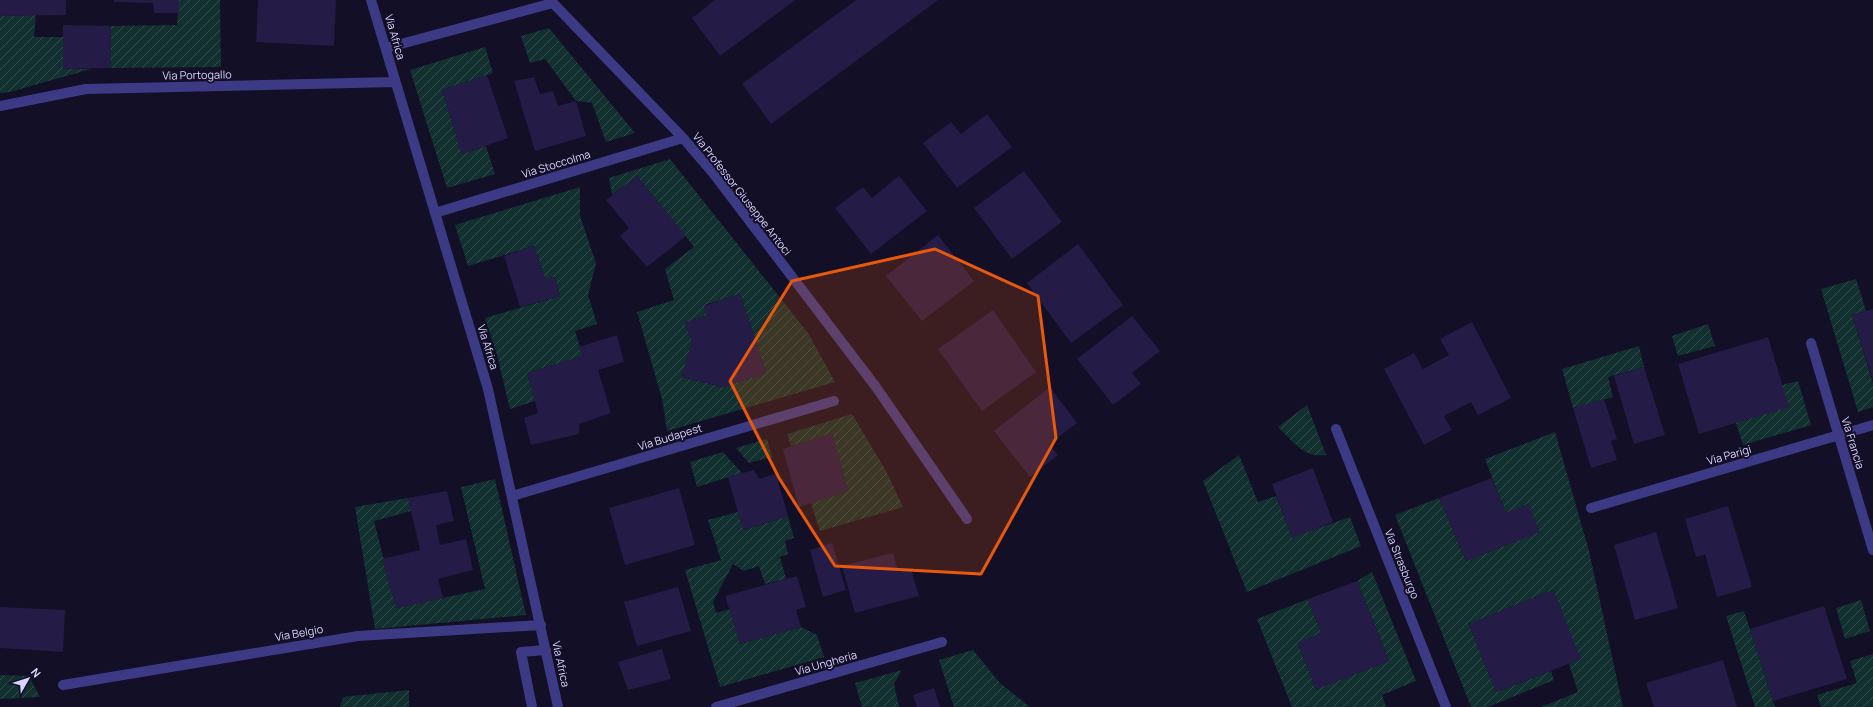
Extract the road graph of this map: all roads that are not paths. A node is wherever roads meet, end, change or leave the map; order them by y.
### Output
1 (371, 0) edge
2 (386, 48) junction
3 (395, 82) junction
4 (0, 106) edge
5 (683, 138) junction
6 (436, 213) junction
7 (1811, 343) dead end
8 (834, 401) dead end
9 (1873, 425) edge
10 (1336, 429) dead end
11 (1838, 435) junction
12 (512, 496) junction
13 (1591, 508) dead end
14 (967, 519) dead end
15 (1873, 550) edge
16 (541, 625) junction
17 (942, 642) dead end
18 (546, 650) junction
19 (63, 685) dead end
20 (532, 707) edge
21 (558, 707) edge
22 (716, 707) edge
23 (1446, 707) edge

1 - 2 street, Via Africa
2 - 3 street, Via Africa
2 - 5 street, Via Professor Giuseppe Antoci
3 - 4 street, Via Portogallo
3 - 6 street, Via Africa
5 - 6 street, Via Stoccolma
5 - 14 street, Via Professor Giuseppe Antoci
6 - 12 street, Via Africa
7 - 11 street, Via Francia
8 - 12 street, Via Budapest
9 - 11 street, Via Parigi
10 - 23 street, Via Strasburgo
11 - 13 street, Via Parigi
11 - 15 street, Via Francia
12 - 16 street, Via Africa
16 - 18 street, Via Africa
16 - 19 street, Via Belgio
17 - 22 street, Via Ungheria
18 - 20 street
18 - 21 street, Via Africa

